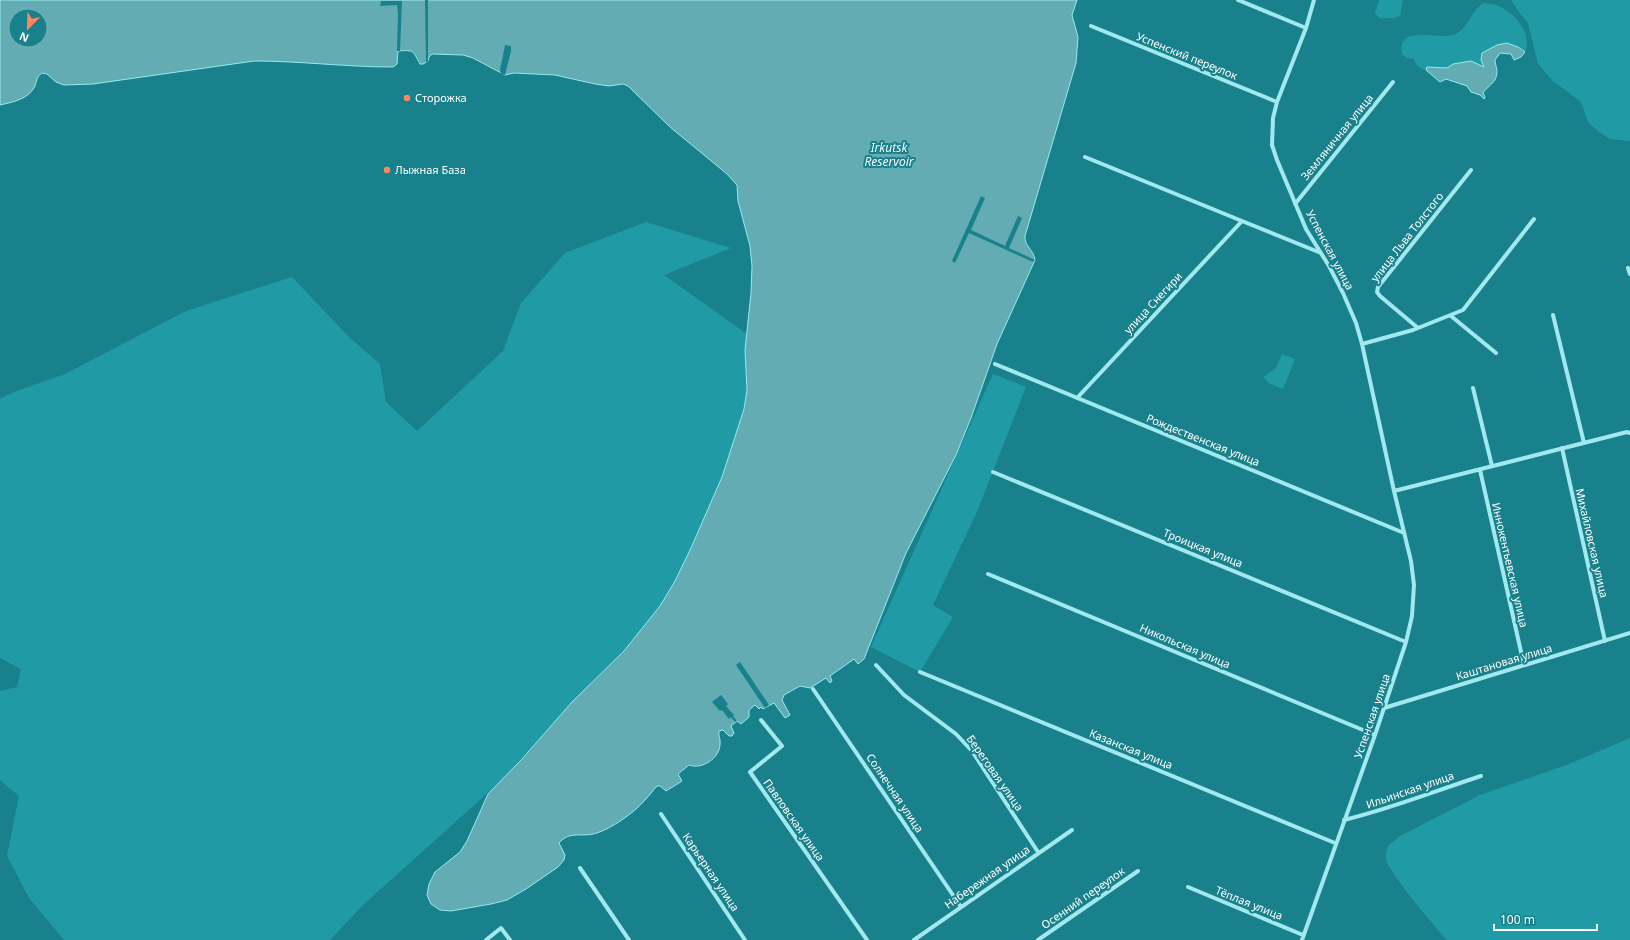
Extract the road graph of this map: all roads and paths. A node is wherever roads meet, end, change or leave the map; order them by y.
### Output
1 (1238, 0) edge
2 (1314, 0) edge
3 (1091, 26) dead end
4 (1306, 28) junction
5 (1393, 82) dead end
6 (1277, 102) junction
7 (1085, 156) dead end
8 (1472, 170) dead end
9 (1295, 204) junction
10 (1534, 219) dead end
11 (1242, 221) junction
12 (1321, 253) junction
13 (1628, 268) dead end
14 (1630, 274) edge
15 (1553, 315) dead end
16 (1451, 316) junction
17 (1418, 328) junction
18 (1362, 344) junction
19 (1496, 353) dead end
20 (995, 364) dead end
21 (1473, 388) dead end
22 (1077, 398) junction
23 (1630, 434) edge
24 (1584, 443) junction
25 (1562, 448) junction
26 (1492, 466) junction
27 (1480, 470) junction
28 (993, 472) dead end
29 (1394, 491) junction
30 (1404, 533) junction
31 (988, 574) dead end
32 (1630, 633) edge
33 (1605, 641) junction
34 (1406, 642) junction
35 (876, 665) dead end
36 (1524, 665) junction
37 (920, 672) dead end
38 (813, 689) dead end
39 (1384, 708) junction
40 (761, 720) dead end
41 (1375, 735) junction
42 (1481, 776) dead end
43 (661, 814) dead end
44 (1344, 820) junction
45 (1072, 830) dead end
46 (1335, 843) junction
47 (1038, 852) junction
48 (580, 868) dead end
49 (1138, 870) dead end
50 (1188, 887) dead end
51 (961, 907) junction
52 (1303, 935) junction
53 (486, 940) edge
54 (510, 940) edge
55 (628, 940) edge
56 (745, 940) edge
57 (867, 940) edge
58 (914, 940) edge
59 (1038, 940) edge
60 (1302, 940) edge

1 - 4 street
2 - 4 street, Успенская улица
3 - 6 street, Успенский переулок
4 - 6 street, Успенская улица
5 - 9 street, Земляничная улица
6 - 9 street, Успенская улица
7 - 11 street
8 - 17 street, улица Льва Толстого
9 - 12 street, Успенская улица
10 - 16 street
11 - 12 street
11 - 22 street, улица Снегири
12 - 18 street, Успенская улица
13 - 14 street
15 - 24 street
16 - 17 street
16 - 19 street
17 - 18 street
18 - 29 street, Успенская улица
20 - 22 street, Рождественская улица
21 - 26 street
22 - 30 street, Рождественская улица
23 - 24 street
24 - 25 street
25 - 26 street
25 - 33 street, Михайловская улица
26 - 27 street
27 - 29 street
27 - 36 street, Иннокентьевская улица
28 - 34 street, Троицкая улица
29 - 30 street, Успенская улица
30 - 34 street, Успенская улица
31 - 41 street, Никольская улица
32 - 33 street, Каштановая улица
33 - 36 street, Каштановая улица
34 - 39 street, Успенская улица
35 - 47 street, Береговая улица
36 - 39 street, Каштановая улица
37 - 46 street, Казанская улица
38 - 51 street, Солнечная улица
39 - 41 street, Успенская улица
40 - 57 street, Павловская улица
41 - 44 street, Успенская улица
42 - 44 street, Ильинская улица
43 - 56 street, Карьерная улица
44 - 46 street, Успенская улица
45 - 47 street, Набережная улица
46 - 52 street, Успенская улица
47 - 51 street, Набережная улица
48 - 55 street
49 - 59 street, Осенний переулок
50 - 52 street, Тёплая улица
51 - 58 street, Набережная улица
52 - 60 street, Успенская улица
53 - 54 street

